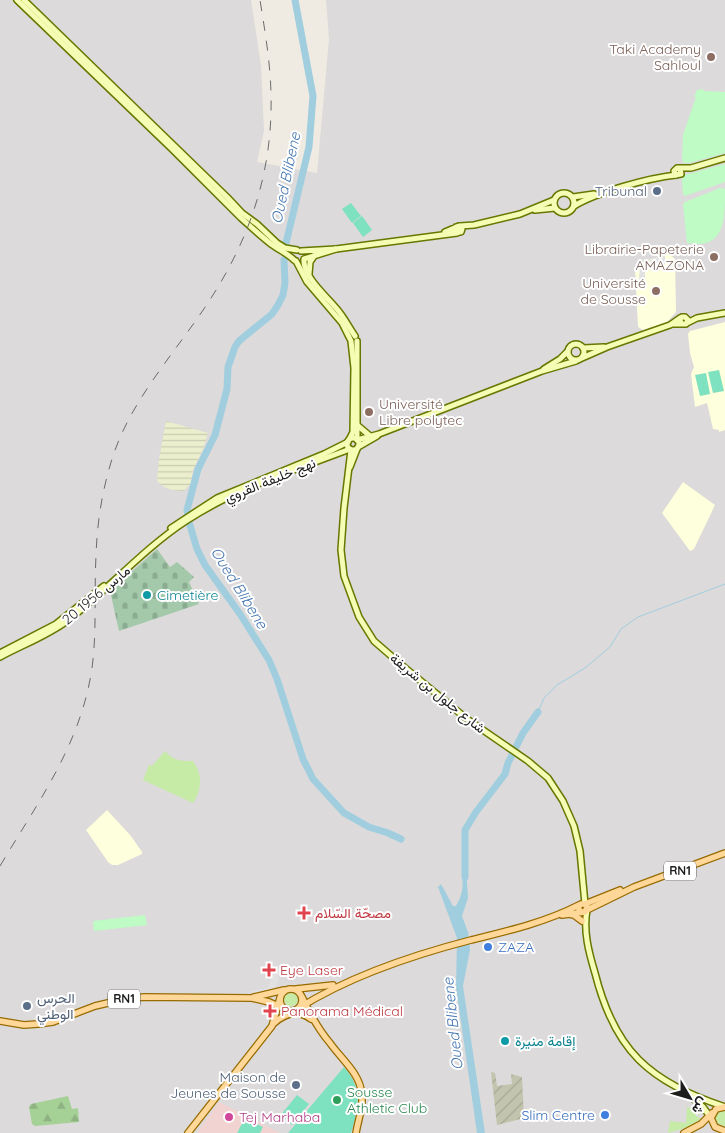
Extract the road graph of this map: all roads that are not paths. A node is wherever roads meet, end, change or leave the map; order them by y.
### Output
1 (21, 1) edge
2 (725, 158) edge
3 (604, 193) junction
4 (573, 197) junction
5 (225, 199) junction
6 (554, 200) junction
7 (574, 206) junction
8 (555, 208) junction
9 (532, 210) junction
10 (336, 249) junction
11 (299, 251) junction
12 (317, 254) junction
13 (304, 259) junction
14 (295, 261) junction
15 (309, 277) junction
16 (725, 313) edge
17 (353, 340) junction
18 (607, 347) junction
19 (583, 348) junction
20 (567, 352) junction
21 (579, 359) junction
22 (542, 371) junction
23 (357, 425) junction
24 (379, 434) junction
25 (370, 436) junction
26 (357, 440) junction
27 (348, 441) junction
28 (354, 449) junction
29 (339, 454) junction
30 (349, 461) junction
31 (348, 472) junction
32 (194, 514) junction
33 (184, 520) junction
34 (0, 653) edge
35 (0, 657) edge
36 (725, 853) edge
37 (583, 907) junction
38 (564, 915) junction
39 (550, 917) junction
40 (582, 921) junction
41 (586, 936) junction
42 (345, 983) junction
43 (294, 989) junction
44 (286, 990) junction
45 (302, 997) junction
46 (252, 998) junction
47 (305, 1004) junction
48 (281, 1007) junction
49 (299, 1008) junction
50 (0, 1021) edge
51 (315, 1023) junction
52 (272, 1026) junction
53 (686, 1093) junction
54 (725, 1107) edge
55 (712, 1115) junction
56 (725, 1131) edge
57 (188, 1133) edge
58 (356, 1133) edge
59 (684, 1133) edge
60 (718, 1133) edge

1 - 5 main road
2 - 3 main road
3 - 4 main road
3 - 7 main road
4 - 6 main road
4 - 7 main road
5 - 11 main road
5 - 14 main road
6 - 8 main road
6 - 9 main road
7 - 8 main road
8 - 9 main road
9 - 10 main road
10 - 11 main road
10 - 12 main road
11 - 13 main road
11 - 14 main road
12 - 13 main road
12 - 15 main road
13 - 14 main road
13 - 15 main road
14 - 17 main road
15 - 17 main road
16 - 18 main road
17 - 23 main road
17 - 27 main road
18 - 19 main road
18 - 21 main road
19 - 20 main road
19 - 21 main road
20 - 21 main road
20 - 22 main road
21 - 22 main road
22 - 24 main road
23 - 25 main road
23 - 26 main road
24 - 25 main road
24 - 28 main road, نهج خليفة القروي
25 - 26 main road
26 - 27 main road
26 - 28 main road
27 - 28 main road
27 - 32 main road, نهج خليفة القروي
28 - 29 main road, نهج خليفة القروي
28 - 30 main road, شارع جلول بن شريفة
28 - 31 main road, شارع جلول بن شريفة
29 - 30 main road
29 - 32 main road, نهج خليفة القروي
30 - 31 main road, شارع جلول بن شريفة
31 - 37 main road, شارع جلول بن شريفة
32 - 33 main road
33 - 34 main road, 20 مارس 1956
33 - 35 main road, 20 مارس 1956
36 - 37 main road, RN1
37 - 38 main road, RN1
37 - 39 main road, RN1
37 - 40 main road
37 - 41 main road
38 - 39 main road, RN1
38 - 40 main road
39 - 42 main road, RN1
40 - 41 main road
41 - 53 main road
42 - 43 main road, RN1
42 - 47 main road, RN1
43 - 44 main road, RN1
43 - 45 main road
44 - 46 main road, RN1
44 - 48 main road
45 - 47 main road
45 - 49 main road
46 - 48 main road, RN1
46 - 50 main road, RN1
47 - 49 main road, RN1
47 - 51 main road
48 - 49 main road, RN1
48 - 52 main road
51 - 52 main road
51 - 58 main road
52 - 57 main road
53 - 54 main road
53 - 55 main road
54 - 55 main road
55 - 56 main road
55 - 59 main road
56 - 60 main road

